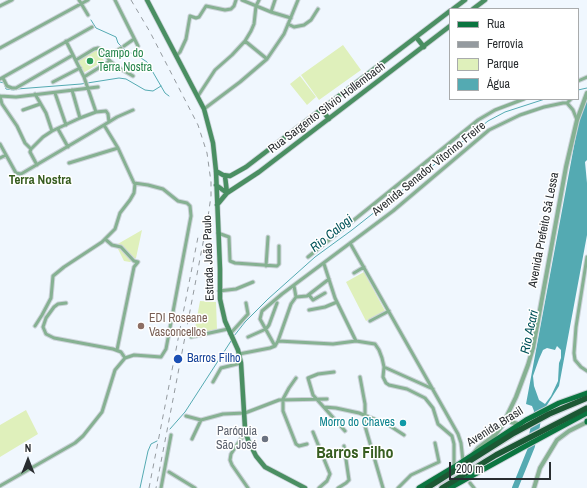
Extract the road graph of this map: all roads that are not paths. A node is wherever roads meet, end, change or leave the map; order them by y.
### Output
1 (12, 0) edge
2 (80, 0) edge
3 (88, 0) edge
4 (115, 0) edge
5 (147, 0) edge
6 (236, 0) edge
7 (242, 0) edge
8 (259, 0) edge
9 (275, 0) edge
10 (298, 0) edge
11 (464, 0) edge
12 (485, 0) edge
13 (82, 4) junction
14 (0, 6) edge
15 (256, 6) junction
16 (454, 8) edge
17 (474, 8) edge
18 (318, 9) dead end
19 (270, 12) junction
20 (449, 12) edge
21 (88, 15) dead end
22 (290, 18) junction
23 (288, 24) junction
24 (92, 26) dead end
25 (449, 27) edge
26 (416, 37) junction
27 (134, 39) junction
28 (245, 41) junction
29 (66, 42) junction
30 (138, 46) dead end
31 (424, 47) junction
32 (0, 48) edge
33 (74, 55) junction
34 (176, 56) junction
35 (107, 57) junction
36 (267, 59) junction
37 (76, 60) junction
38 (110, 61) junction
39 (80, 68) junction
40 (133, 76) dead end
41 (84, 77) junction
42 (1, 78) edge
43 (53, 82) dead end
44 (87, 85) junction
45 (98, 88) dead end
46 (72, 90) junction
47 (55, 93) junction
48 (587, 93) edge
49 (35, 94) junction
50 (0, 96) edge
51 (198, 96) junction
52 (521, 100) edge
53 (570, 100) edge
54 (566, 103) junction
55 (40, 104) junction
56 (204, 109) junction
57 (23, 110) dead end
58 (133, 110) dead end
59 (322, 110) junction
60 (96, 112) junction
61 (80, 118) junction
62 (329, 119) junction
63 (577, 120) junction
64 (109, 122) junction
65 (66, 125) junction
66 (104, 125) junction
67 (58, 129) junction
68 (52, 132) junction
69 (0, 144) edge
70 (68, 147) junction
71 (118, 148) junction
72 (31, 149) junction
73 (6, 155) junction
74 (0, 158) edge
75 (69, 163) dead end
76 (37, 165) junction
77 (216, 171) junction
78 (225, 176) junction
79 (135, 184) junction
80 (216, 185) junction
81 (227, 193) junction
82 (217, 206) junction
83 (218, 233) junction
84 (268, 237) dead end
85 (105, 239) junction
86 (350, 243) junction
87 (279, 246) dead end
88 (308, 257) dead end
89 (587, 257) edge
90 (324, 264) junction
91 (266, 266) junction
92 (364, 268) junction
93 (354, 273) dead end
94 (329, 279) junction
95 (253, 282) dead end
96 (294, 286) junction
97 (219, 291) junction
98 (325, 293) dead end
99 (309, 295) junction
100 (296, 297) junction
101 (337, 302) junction
102 (66, 303) dead end
103 (246, 303) dead end
104 (277, 303) dead end
105 (309, 310) dead end
106 (389, 311) junction
107 (370, 321) dead end
108 (35, 326) dead end
109 (228, 329) junction
110 (266, 329) junction
111 (231, 335) junction
112 (191, 337) dead end
113 (248, 337) dead end
114 (278, 341) junction
115 (356, 341) junction
116 (275, 346) junction
117 (117, 350) junction
118 (239, 354) junction
119 (125, 358) junction
120 (241, 363) junction
121 (384, 367) junction
122 (587, 371) edge
123 (334, 372) dead end
124 (296, 378) dead end
125 (360, 378) dead end
126 (213, 382) dead end
127 (433, 389) junction
128 (587, 393) edge
129 (587, 398) edge
130 (283, 399) junction
131 (327, 399) dead end
132 (317, 400) junction
133 (323, 407) junction
134 (587, 408) edge
135 (549, 411) junction
136 (245, 413) junction
137 (365, 415) junction
138 (586, 415) edge
139 (186, 416) dead end
140 (507, 417) junction
141 (201, 420) junction
142 (587, 421) edge
143 (518, 424) junction
144 (345, 431) dead end
145 (313, 432) dead end
146 (246, 433) junction
147 (171, 435) dead end
148 (404, 435) dead end
149 (192, 439) dead end
150 (435, 443) dead end
151 (307, 444) dead end
152 (344, 446) dead end
153 (472, 454) junction
154 (463, 461) junction
155 (454, 467) junction
156 (169, 472) dead end
157 (187, 483) junction
158 (470, 483) dead end
159 (0, 486) edge
160 (161, 488) edge
161 (184, 488) edge
162 (195, 488) edge
163 (248, 488) edge
164 (305, 488) edge
165 (320, 488) edge
166 (338, 488) edge
167 (383, 488) edge
168 (398, 488) edge
169 (419, 488) edge
170 (427, 488) edge
171 (442, 488) edge
172 (450, 488) edge
173 (474, 488) edge
174 (534, 488) edge

1 - 14 street
2 - 13 street
3 - 13 street
4 - 27 street
5 - 34 main road, Estrada João Paulo
6 - 34 street
7 - 15 street
8 - 15 street
9 - 19 street
10 - 22 street
11 - 16 main road
12 - 17 main road
13 - 21 street
13 - 32 street
15 - 19 street
15 - 28 street
18 - 23 street
19 - 22 street
20 - 26 main road, Rua Sargento Silvio Hollembach
22 - 23 street
23 - 36 street
24 - 29 street
25 - 31 main road, Rua Sargento Silvio Hollembach
26 - 31 main road
26 - 59 main road, Rua Sargento Silvio Hollembach
27 - 30 street
27 - 35 street
28 - 36 street
28 - 51 street
29 - 33 street
29 - 42 street
31 - 62 main road, Rua Sargento Silvio Hollembach
33 - 37 street
33 - 42 street
34 - 51 main road, Estrada João Paulo
35 - 37 street
35 - 38 street
36 - 56 street
37 - 39 street
38 - 40 street
38 - 41 street
39 - 41 street
39 - 43 street
41 - 44 street
44 - 45 street
44 - 46 street
44 - 60 street
46 - 47 street
46 - 61 street
47 - 49 street
47 - 65 street
48 - 63 street, Avenida Prefeito Sá Lessa
49 - 50 street
49 - 55 street
50 - 72 street
51 - 56 main road, Estrada João Paulo
52 - 88 street, Avenida Senador Vitorino Freire
53 - 54 street, Avenida Senador Vitorino Freire
54 - 63 street
54 - 86 street, Avenida Senador Vitorino Freire
55 - 57 street
55 - 68 street
56 - 77 main road, Estrada João Paulo
58 - 64 street
59 - 62 main road
59 - 78 main road, Rua Sargento Silvio Hollembach
60 - 61 street
60 - 64 street
61 - 65 street
62 - 81 main road, Rua Sargento Silvio Hollembach
63 - 140 street, Avenida Prefeito Sá Lessa
64 - 66 street
65 - 67 street
66 - 70 street
66 - 71 street
67 - 68 street
67 - 70 street
68 - 72 street
69 - 73 street
70 - 76 street
71 - 75 street
71 - 79 street
72 - 76 street
73 - 74 street
73 - 76 street
77 - 78 main road
77 - 80 main road, Estrada João Paulo
78 - 81 main road
79 - 85 street
79 - 119 street
80 - 81 main road
80 - 82 main road, Estrada João Paulo
81 - 82 main road, Rua Sargento Silvio Hollembach
82 - 83 main road, Estrada João Paulo
83 - 91 street
83 - 97 main road, Estrada João Paulo
84 - 91 street
85 - 108 street
85 - 117 street
86 - 90 street, Avenida Senador Vitorino Freire
86 - 92 street
87 - 91 street
89 - 122 street
90 - 94 street
90 - 96 street, Avenida Senador Vitorino Freire
92 - 93 street
92 - 106 street
94 - 99 street
94 - 101 street
95 - 97 street
96 - 100 street
96 - 110 street, Avenida Senador Vitorino Freire
97 - 109 main road, Estrada João Paulo
98 - 99 street
99 - 100 street
100 - 114 street
101 - 105 street
101 - 115 street
102 - 117 street
103 - 111 street
104 - 110 street
106 - 107 street
106 - 127 street
109 - 111 main road, Estrada João Paulo
109 - 112 street
110 - 113 street
110 - 116 street
111 - 118 main road, Estrada João Paulo
114 - 115 street
114 - 116 street
115 - 121 street
116 - 118 street
117 - 119 street
118 - 120 main road, Estrada João Paulo
119 - 159 street
120 - 126 street
120 - 136 main road, Estrada João Paulo
121 - 127 street
121 - 155 street
123 - 132 street
124 - 130 street
125 - 137 street
127 - 154 street
128 - 135 main road, Avenida Brasil
129 - 135 highway, Avenida Brasil
130 - 132 street
130 - 136 street
130 - 151 street
131 - 132 street
132 - 133 street
133 - 137 street
133 - 144 street
134 - 171 highway, Avenida Brasil
135 - 143 main road, Avenida Brasil
135 - 170 highway, Avenida Brasil
136 - 141 street
136 - 146 main road, Estrada João Paulo
137 - 148 street
137 - 167 street
138 - 172 main road
139 - 141 street
140 - 143 street
140 - 153 street, Avenida Prefeito Sá Lessa
141 - 149 street
142 - 174 street
143 - 153 main road, Avenida Brasil
145 - 165 street
146 - 163 street
146 - 164 main road, Estrada João Paulo
147 - 160 street
150 - 168 street
152 - 166 street
153 - 154 main road, Avenida Brasil
154 - 155 main road, Avenida Brasil
155 - 169 main road, Avenida Brasil
156 - 157 street
157 - 161 street
157 - 162 street
158 - 173 street

